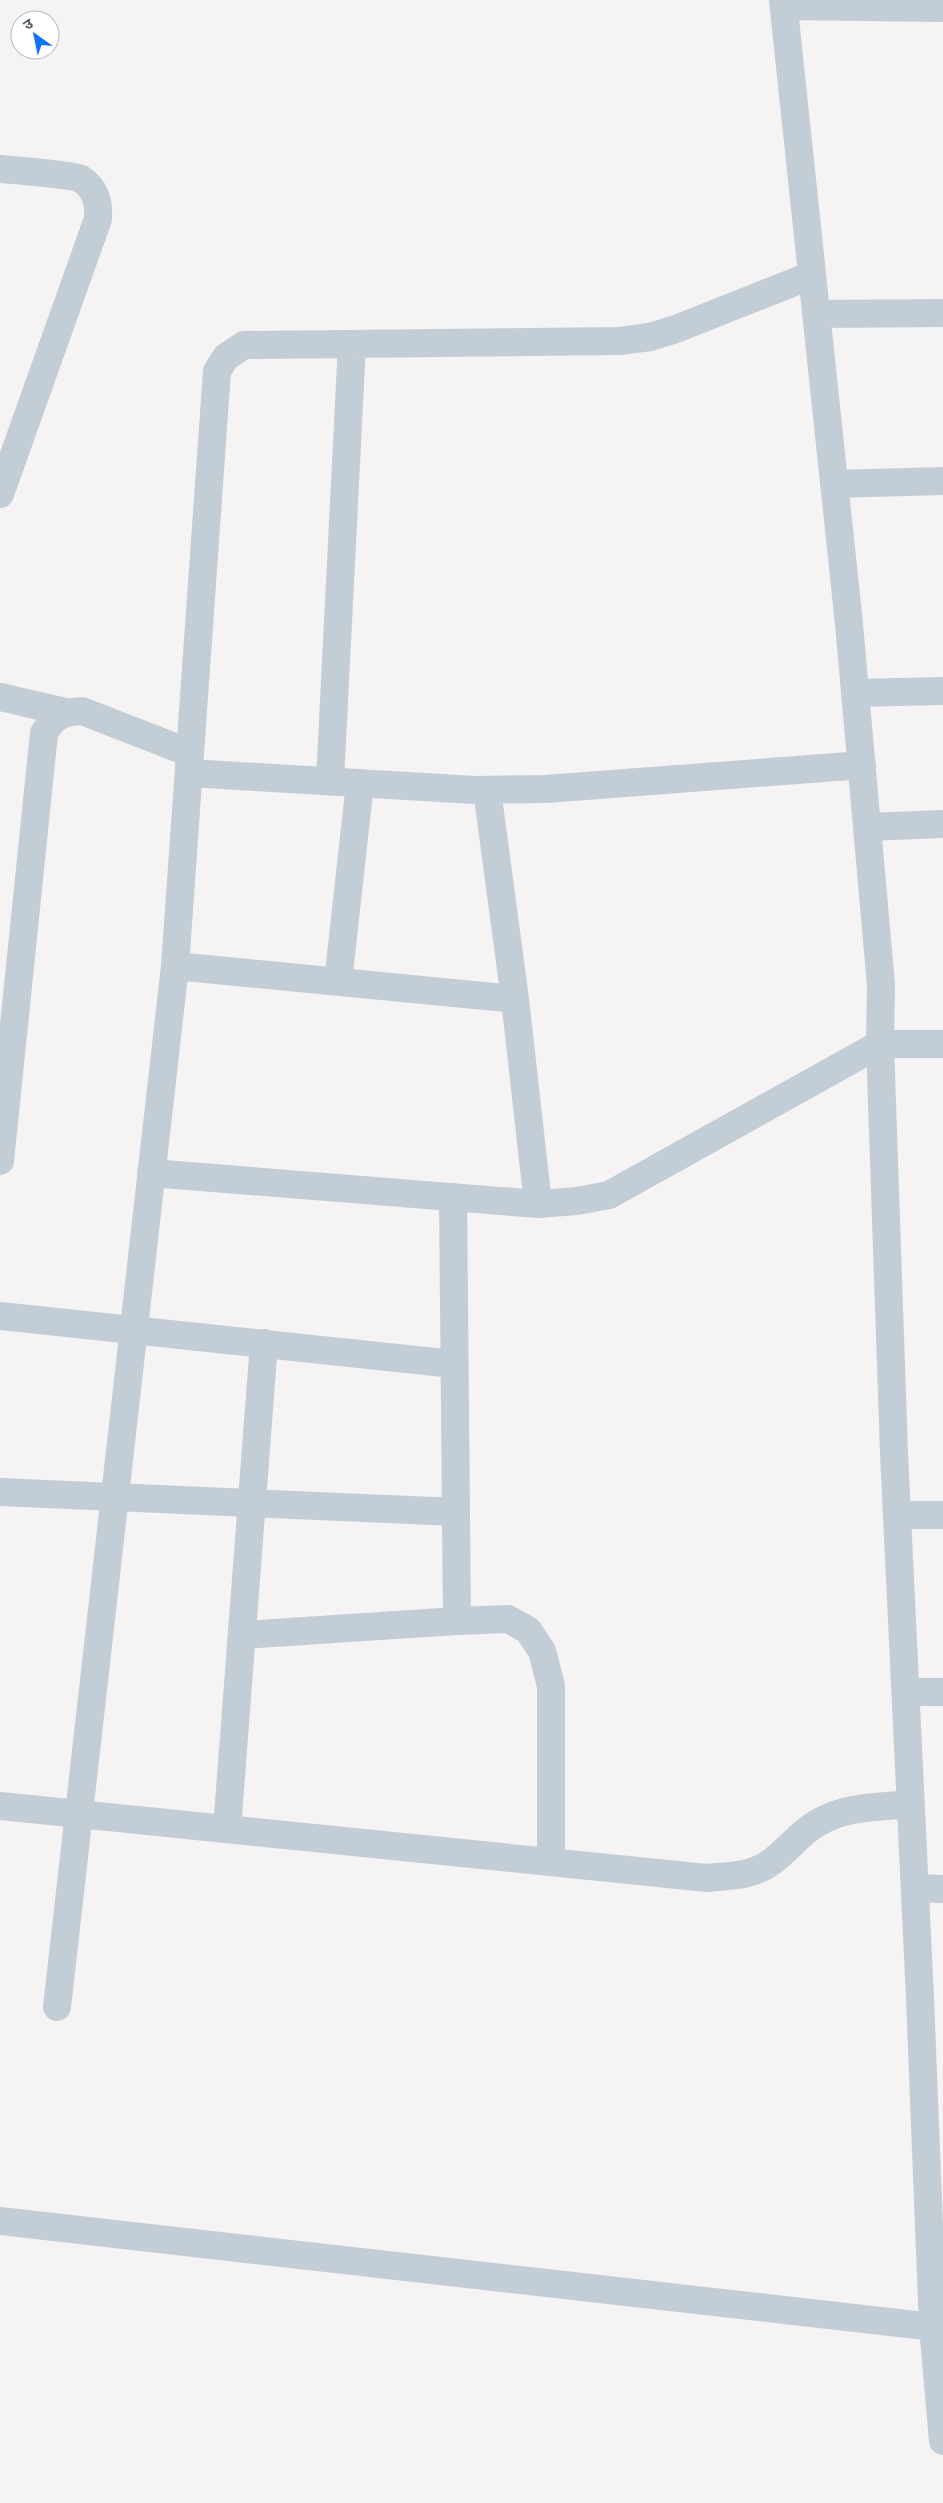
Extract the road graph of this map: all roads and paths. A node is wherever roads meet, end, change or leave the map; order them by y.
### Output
1 (784, 3) edge
2 (877, 4) edge
3 (943, 8) edge
4 (0, 169) edge
5 (812, 275) junction
6 (816, 314) junction
7 (943, 314) edge
8 (352, 344) junction
9 (943, 481) edge
10 (834, 484) junction
11 (0, 494) edge
12 (943, 691) edge
13 (855, 693) junction
14 (0, 697) edge
15 (65, 712) junction
16 (189, 763) junction
17 (862, 765) junction
18 (330, 782) junction
19 (360, 783) junction
20 (487, 790) junction
21 (943, 824) edge
22 (867, 827) junction
23 (174, 966) junction
24 (338, 982) junction
25 (515, 1000) junction
26 (880, 1044) junction
27 (943, 1044) edge
28 (0, 1161) edge
29 (151, 1173) junction
30 (453, 1197) junction
31 (538, 1204) junction
32 (0, 1316) edge
33 (133, 1330) junction
34 (264, 1343) junction
35 (454, 1364) junction
36 (0, 1492) edge
37 (115, 1497) junction
38 (252, 1503) junction
39 (456, 1512) junction
40 (897, 1515) junction
41 (943, 1515) edge
42 (457, 1621) junction
43 (242, 1635) junction
44 (906, 1692) junction
45 (943, 1692) edge
46 (911, 1804) junction
47 (0, 1806) edge
48 (79, 1814) junction
49 (227, 1829) junction
50 (551, 1862) junction
51 (915, 1888) junction
52 (943, 1889) edge
53 (57, 2007) dead end
54 (0, 2221) edge
55 (938, 2327) edge
56 (943, 2442) edge

1 - 2 street
1 - 5 street
2 - 3 street
4 - 11 street
5 - 6 street
5 - 8 street
6 - 7 street
6 - 10 street
8 - 16 street
8 - 18 street
9 - 10 street
10 - 13 street
12 - 13 street
13 - 17 street
14 - 15 street
15 - 16 street
15 - 28 street
16 - 18 street
16 - 23 street
17 - 20 street
17 - 22 street
18 - 19 street
19 - 20 street
19 - 24 street
20 - 25 street
21 - 22 street
22 - 26 street
23 - 24 street
23 - 29 street
24 - 25 street
25 - 31 street
26 - 27 street
26 - 31 street
26 - 40 street
29 - 30 street
29 - 33 street
30 - 31 street
30 - 35 street
32 - 33 street
33 - 34 street
33 - 37 street
34 - 35 street
34 - 38 street
35 - 39 street
36 - 37 street
37 - 38 street
37 - 48 street
38 - 39 street
38 - 43 street
39 - 42 street
40 - 41 street
40 - 44 street
42 - 43 street
42 - 50 street
43 - 49 street
44 - 45 street
44 - 46 street
46 - 50 street
46 - 51 street
47 - 48 street
48 - 49 street
48 - 53 street
49 - 50 street
51 - 52 street
51 - 55 street
54 - 55 street
55 - 56 street

